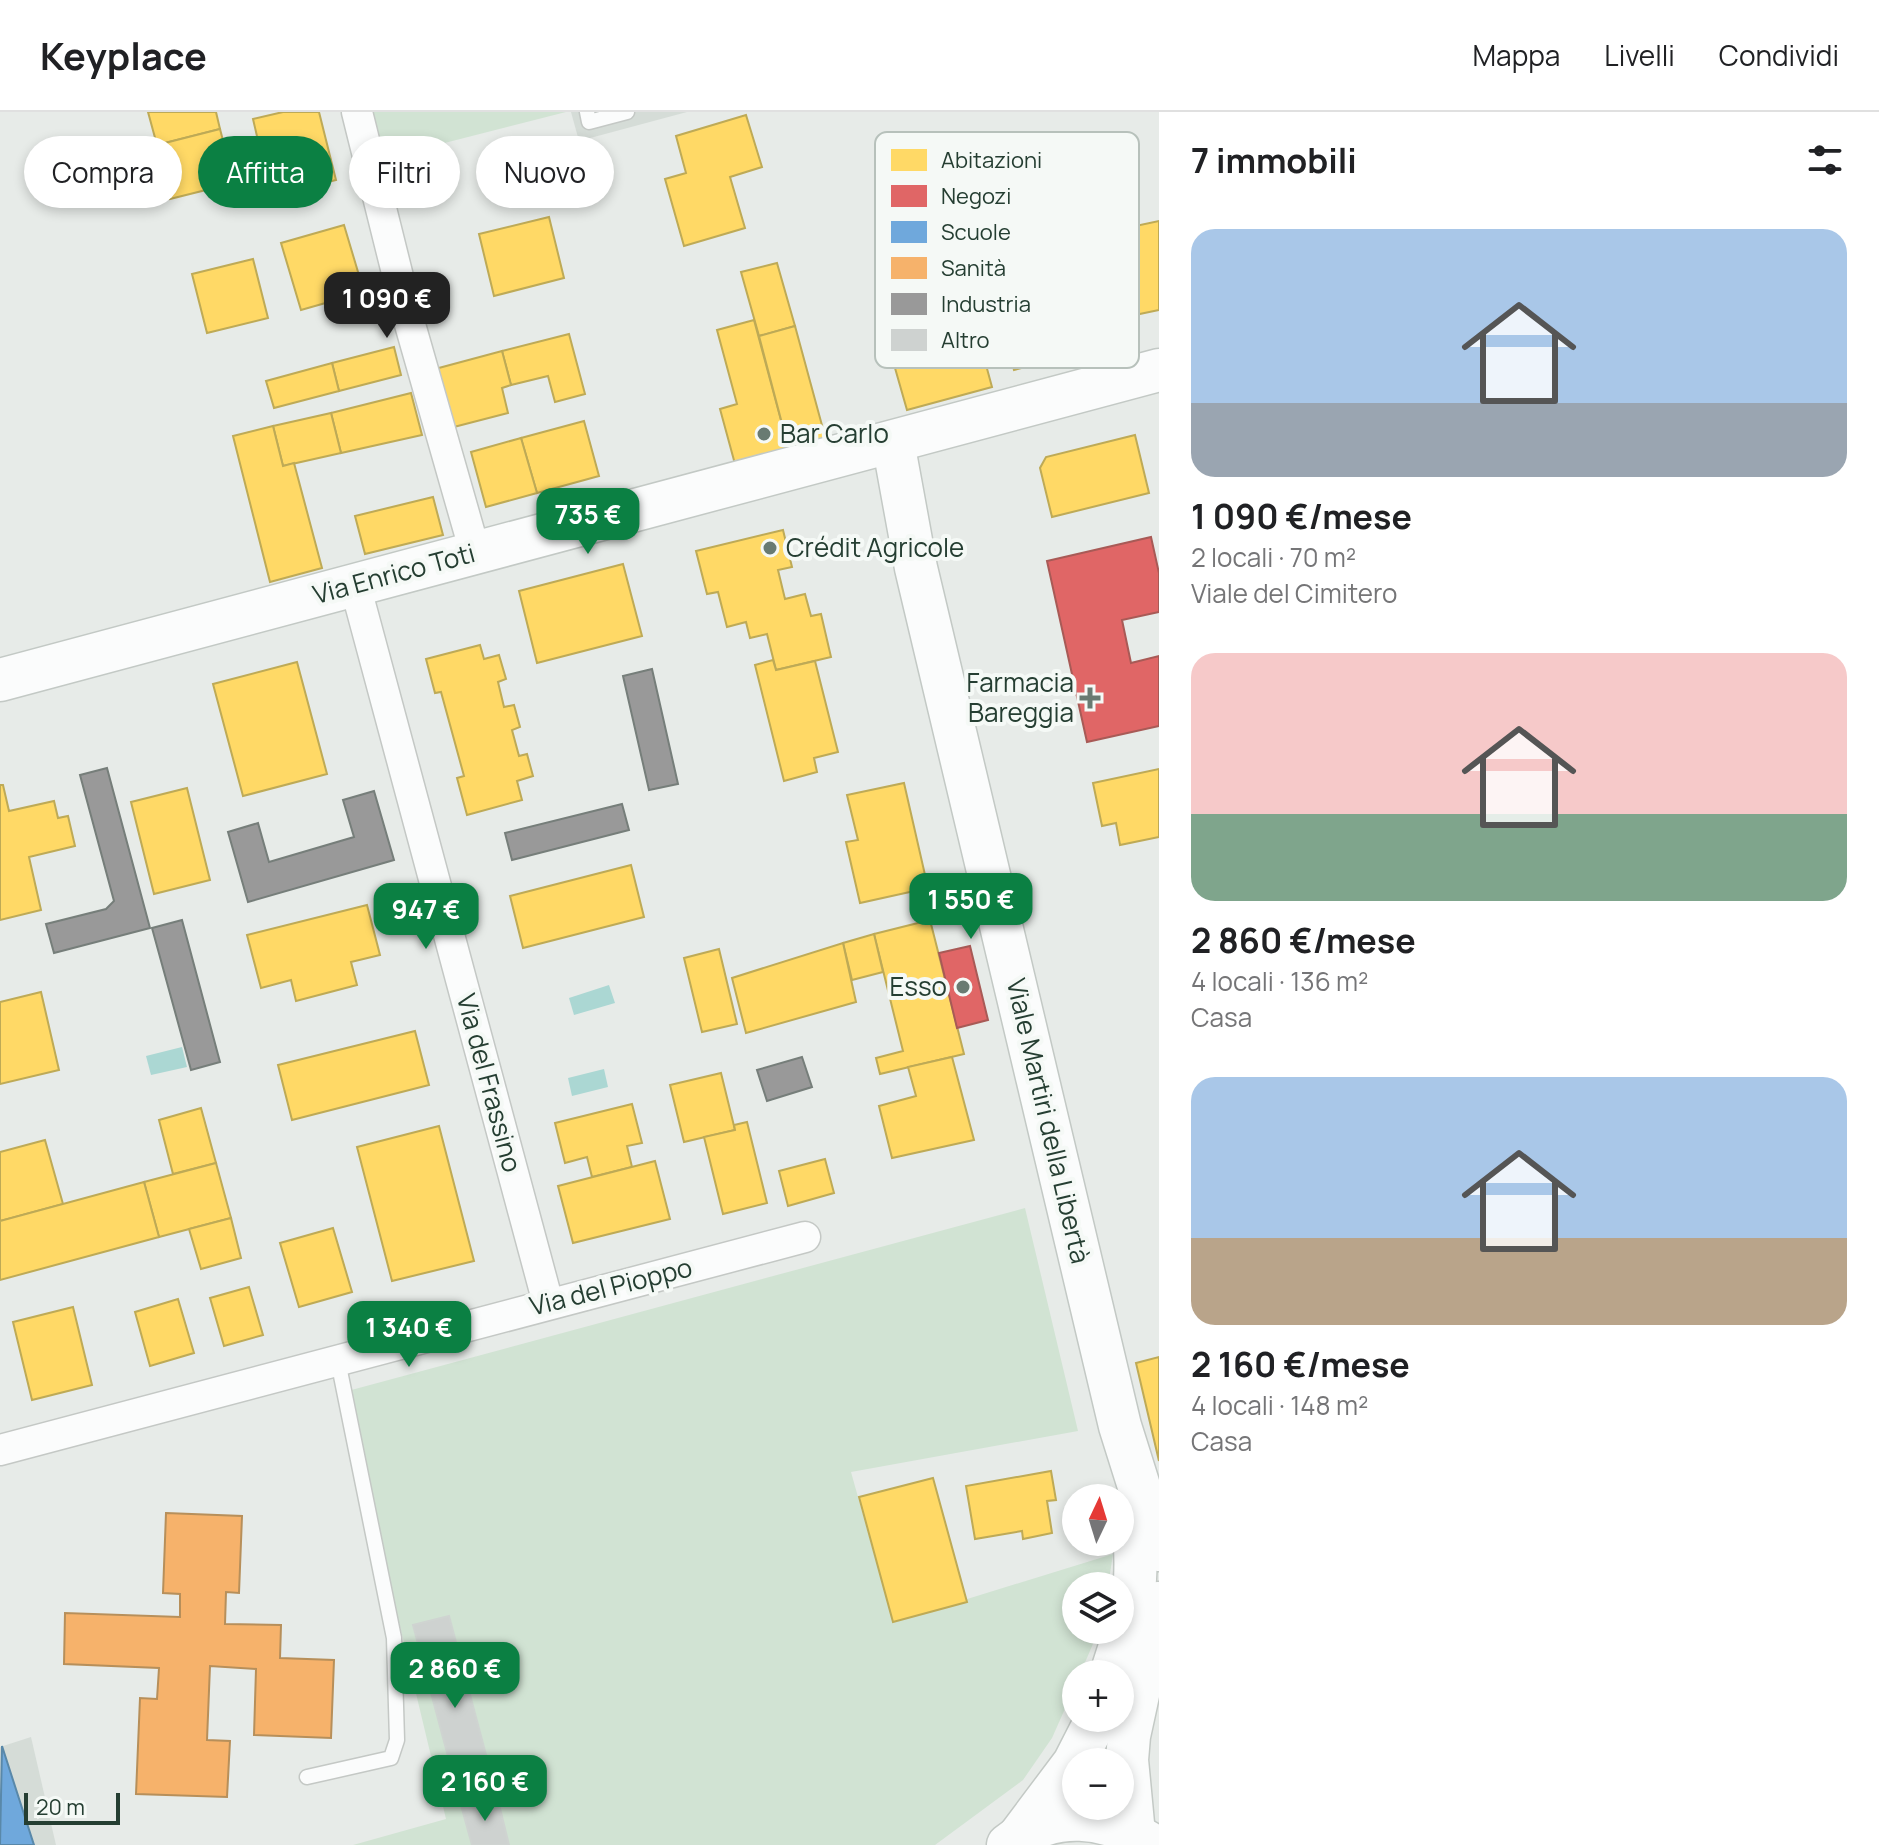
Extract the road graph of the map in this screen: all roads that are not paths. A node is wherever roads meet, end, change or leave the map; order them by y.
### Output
1 (357, 112) edge
2 (587, 112) edge
3 (627, 112) edge
4 (1159, 370) edge
5 (893, 442) junction
6 (475, 552) junction
7 (355, 585) junction
8 (0, 680) edge
9 (805, 1237) dead end
10 (548, 1303) junction
11 (338, 1361) junction
12 (1120, 1426) junction
13 (1, 1445) edge
14 (1159, 1550) edge
15 (1159, 1598) edge
16 (1116, 1660) edge
17 (1090, 1732) edge
18 (307, 1777) dead end
19 (1014, 1840) edge
20 (1148, 1842) edge

1 - 6 street
2 - 3 lane
4 - 5 street, Via Enrico Toti
5 - 6 street, Via Enrico Toti
5 - 12 street, Viale Martiri della Libertà
6 - 7 street, Via Enrico Toti
7 - 8 street, Via Enrico Toti
7 - 10 street, Via del Frassino
9 - 10 street, Via del Pioppo
10 - 11 street, Via del Pioppo
11 - 13 street, Via del Pioppo
11 - 18 lane
12 - 14 street, Viale Martiri della Libertà
12 - 16 street, Viale Martiri della Libertà
15 - 20 street
17 - 19 street
19 - 20 street

